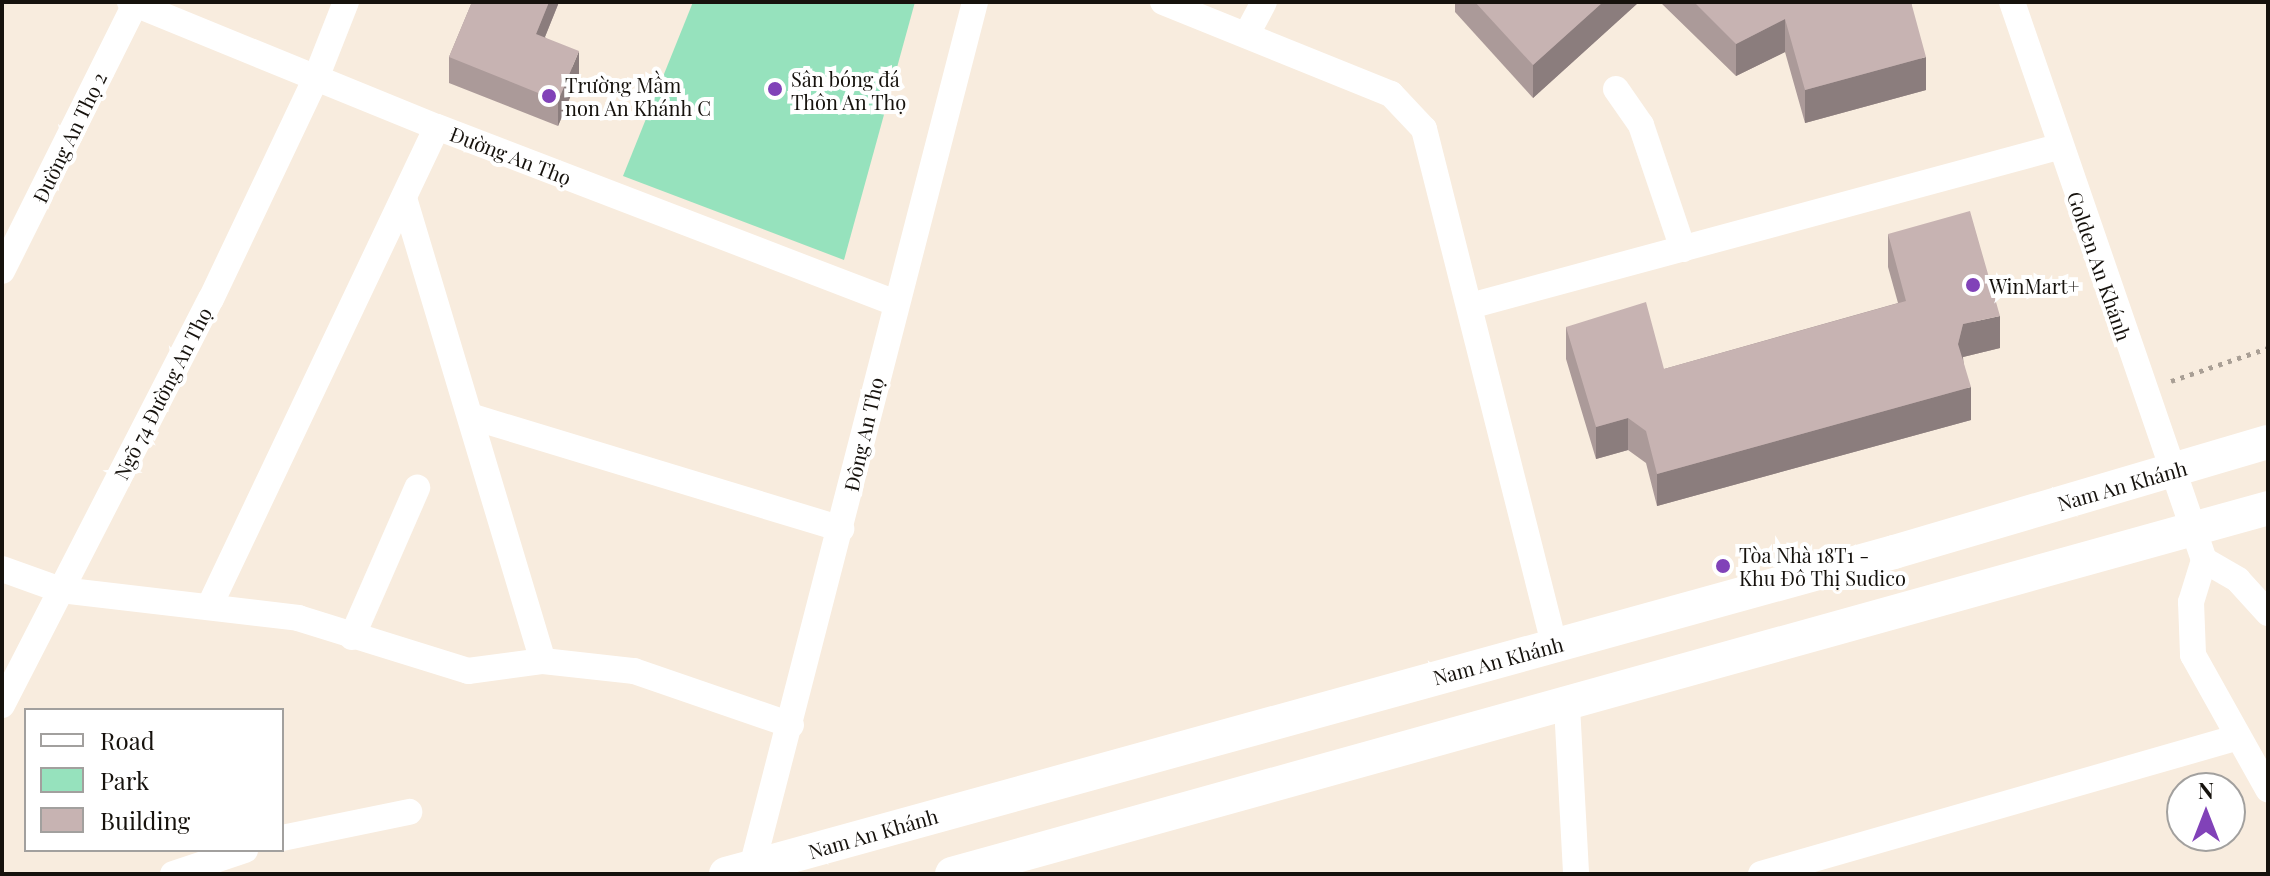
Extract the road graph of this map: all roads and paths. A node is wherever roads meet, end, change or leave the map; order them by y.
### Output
1 (346, 2) edge
2 (975, 2) edge
3 (1163, 2) edge
4 (1264, 2) edge
5 (2012, 2) edge
6 (134, 3) edge
7 (1247, 34) junction
8 (316, 78) junction
9 (1616, 89) dead end
10 (437, 127) junction
11 (2058, 147) junction
12 (404, 198) junction
13 (1683, 249) junction
14 (2, 271) edge
15 (894, 302) junction
16 (1470, 306) junction
17 (2268, 348) edge
18 (2144, 390) junction
19 (473, 417) junction
20 (2268, 442) edge
21 (2174, 470) junction
22 (417, 488) dead end
23 (2268, 508) edge
24 (841, 529) junction
25 (2197, 545) junction
26 (2, 569) edge
27 (61, 590) junction
28 (210, 605) junction
29 (2268, 613) edge
30 (352, 637) junction
31 (1554, 644) junction
32 (543, 661) junction
33 (2, 705) edge
34 (1567, 706) junction
35 (791, 725) junction
36 (2238, 737) junction
37 (2268, 789) edge
38 (409, 812) dead end
39 (284, 838) edge
40 (239, 852) edge
41 (744, 872) edge
42 (173, 874) edge
43 (952, 874) edge
44 (1576, 874) edge
45 (1761, 874) edge

1 - 8 street, Ngõ 74 Đường An Thọ
2 - 15 street, Đông An Thọ
3 - 7 street
4 - 7 street
5 - 11 street, Golden An Khánh
6 - 8 street, Đường An Thọ
6 - 14 street, Đường An Thọ 2
7 - 16 street
8 - 10 street, Đường An Thọ
8 - 27 street, Ngõ 74 Đường An Thọ
9 - 13 street
10 - 12 street
10 - 15 street, Đường An Thọ
11 - 13 street
11 - 18 street, Golden An Khánh
12 - 19 street
12 - 28 street
13 - 16 street
15 - 24 street, Đông An Thọ
16 - 31 street
17 - 18 path
18 - 21 street, Golden An Khánh
19 - 24 street
19 - 32 street
20 - 21 street, Nam An Khánh
21 - 25 street, Golden An Khánh
21 - 31 street, Nam An Khánh
22 - 30 street
23 - 25 street
24 - 35 street, Đông An Thọ
25 - 29 street
25 - 34 street
25 - 36 street
26 - 27 street
27 - 28 street
27 - 33 street, Ngõ 74 Đường An Thọ
28 - 30 street
30 - 32 street
31 - 41 street, Nam An Khánh
32 - 35 street
34 - 43 street
34 - 44 street
35 - 41 street, Đông An Thọ
36 - 37 street
36 - 45 street
38 - 39 street
40 - 42 street

